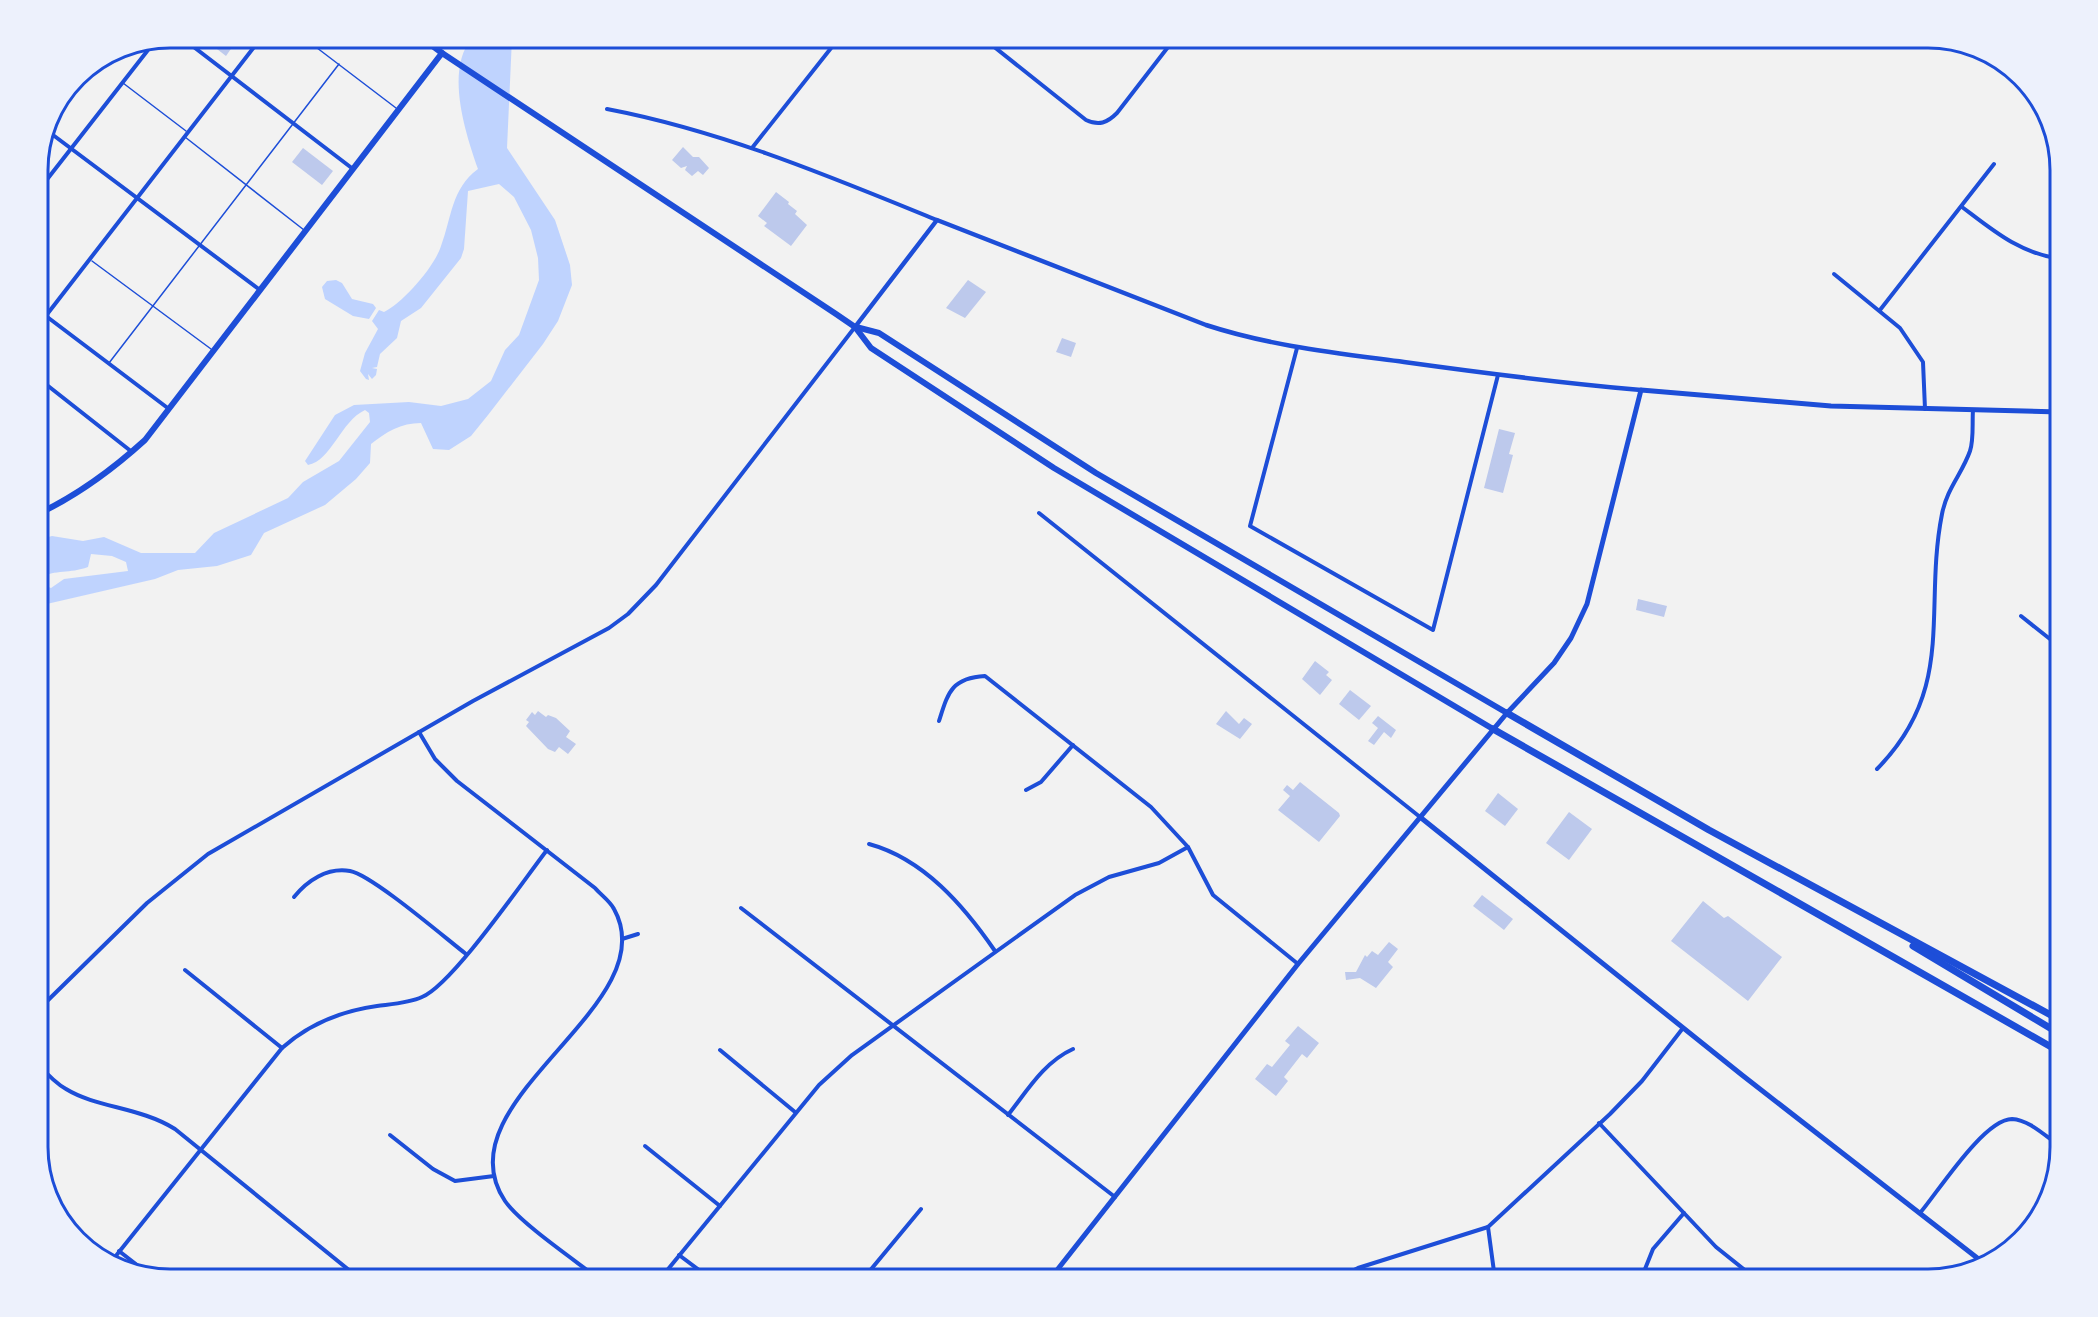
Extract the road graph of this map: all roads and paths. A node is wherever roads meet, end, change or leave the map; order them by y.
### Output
1 (195, 48) edge
2 (253, 48) edge
3 (317, 48) edge
4 (435, 48) edge
5 (831, 48) edge
6 (995, 48) edge
7 (1167, 48) edge
8 (147, 50) edge
9 (442, 53) junction
10 (339, 64) junction
11 (231, 76) junction
12 (122, 83) junction
13 (607, 109) dead end
14 (400, 110) junction
15 (294, 124) junction
16 (53, 135) edge
17 (185, 135) junction
18 (752, 148) junction
19 (71, 149) junction
20 (1994, 165) dead end
21 (354, 170) junction
22 (48, 178) edge
23 (246, 185) junction
24 (136, 199) junction
25 (1962, 207) junction
26 (936, 220) junction
27 (306, 231) junction
28 (200, 245) junction
29 (2050, 257) edge
30 (89, 259) junction
31 (1834, 274) dead end
32 (261, 290) junction
33 (153, 306) junction
34 (1880, 310) junction
35 (48, 312) edge
36 (48, 318) edge
37 (855, 327) junction
38 (1297, 348) junction
39 (214, 351) junction
40 (108, 364) junction
41 (1498, 375) junction
42 (48, 386) edge
43 (1641, 390) junction
44 (169, 409) junction
45 (1925, 409) junction
46 (1972, 410) junction
47 (2050, 412) edge
48 (132, 452) junction
49 (48, 509) edge
50 (1040, 513) dead end
51 (2021, 616) dead end
52 (2050, 638) edge
53 (1507, 713) junction
54 (939, 721) dead end
55 (1494, 729) junction
56 (419, 732) junction
57 (1073, 745) junction
58 (1877, 769) dead end
59 (1026, 790) dead end
60 (1420, 817) junction
61 (869, 844) dead end
62 (1188, 847) junction
63 (547, 850) junction
64 (294, 897) dead end
65 (741, 908) dead end
66 (1885, 927) junction
67 (638, 934) dead end
68 (622, 939) junction
69 (995, 951) junction
70 (466, 954) junction
71 (1298, 964) junction
72 (185, 970) dead end
73 (48, 1000) edge
74 (2050, 1014) edge
75 (892, 1026) junction
76 (1683, 1028) junction
77 (2050, 1028) edge
78 (2050, 1046) edge
79 (282, 1048) junction
80 (1073, 1048) dead end
81 (720, 1050) dead end
82 (48, 1073) edge
83 (795, 1112) junction
84 (1008, 1115) junction
85 (1599, 1123) junction
86 (390, 1135) dead end
87 (2050, 1139) edge
88 (645, 1146) dead end
89 (200, 1149) junction
90 (494, 1176) junction
91 (1115, 1197) junction
92 (720, 1206) junction
93 (921, 1209) dead end
94 (1684, 1213) junction
95 (1920, 1214) junction
96 (1488, 1227) junction
97 (119, 1251) junction
98 (680, 1255) junction
99 (116, 1256) edge
100 (1978, 1259) edge
101 (136, 1264) edge
102 (347, 1269) edge
103 (586, 1269) edge
104 (669, 1269) edge
105 (697, 1269) edge
106 (873, 1269) edge
107 (1059, 1269) edge
108 (1356, 1269) edge
109 (1494, 1269) edge
110 (1645, 1269) edge
111 (1743, 1269) edge

1 - 11 street
2 - 11 street
3 - 10 lane
4 - 9 main road
5 - 18 street
6 - 7 street
8 - 12 street
9 - 14 main road
9 - 37 main road
10 - 14 lane
10 - 15 lane
11 - 15 street
11 - 17 street
12 - 17 lane
12 - 19 street
13 - 18 street
14 - 21 main road
15 - 21 street
15 - 23 lane
16 - 19 street
17 - 23 lane
17 - 24 street
18 - 26 street
19 - 22 street
19 - 24 street
20 - 25 street
21 - 27 main road
23 - 27 lane
23 - 28 lane
24 - 28 street
24 - 30 street
25 - 29 street
25 - 34 street
26 - 37 street
26 - 38 street
27 - 32 main road
28 - 32 street
28 - 33 lane
30 - 33 lane
30 - 35 street
31 - 34 street
32 - 39 main road
33 - 39 lane
33 - 40 lane
34 - 45 street
36 - 40 street
37 - 53 main road
37 - 55 main road
37 - 56 street
38 - 41 street
38 - 41 street
39 - 44 main road
40 - 44 street
41 - 43 street
42 - 48 street
43 - 45 main road
43 - 53 main road
44 - 48 main road
45 - 46 main road
46 - 47 main road
46 - 58 street
48 - 49 main road
50 - 60 street
51 - 52 street
53 - 55 main road
53 - 66 highway
54 - 57 street
55 - 60 main road
55 - 78 highway
56 - 63 street
56 - 73 street
57 - 59 street
57 - 62 street
60 - 71 main road
60 - 76 main road
61 - 69 street
62 - 69 street
62 - 71 street
63 - 68 street
63 - 70 street
64 - 70 street
65 - 75 street
66 - 74 highway
66 - 77 highway
67 - 68 street
68 - 90 street
69 - 75 street
70 - 79 street
71 - 91 main road
72 - 79 street
75 - 83 street
75 - 84 street
76 - 85 street
76 - 95 main road
79 - 89 street
80 - 84 street
81 - 83 street
82 - 89 street
83 - 92 street
84 - 91 street
85 - 94 street
85 - 96 street
86 - 90 street
87 - 95 street
88 - 92 street
89 - 97 street
89 - 102 street
90 - 103 street
91 - 107 main road
92 - 98 street
93 - 106 street
94 - 110 street
94 - 111 street
95 - 100 main road
96 - 108 street
96 - 109 street
97 - 99 street
97 - 101 street
98 - 104 street
98 - 105 street

